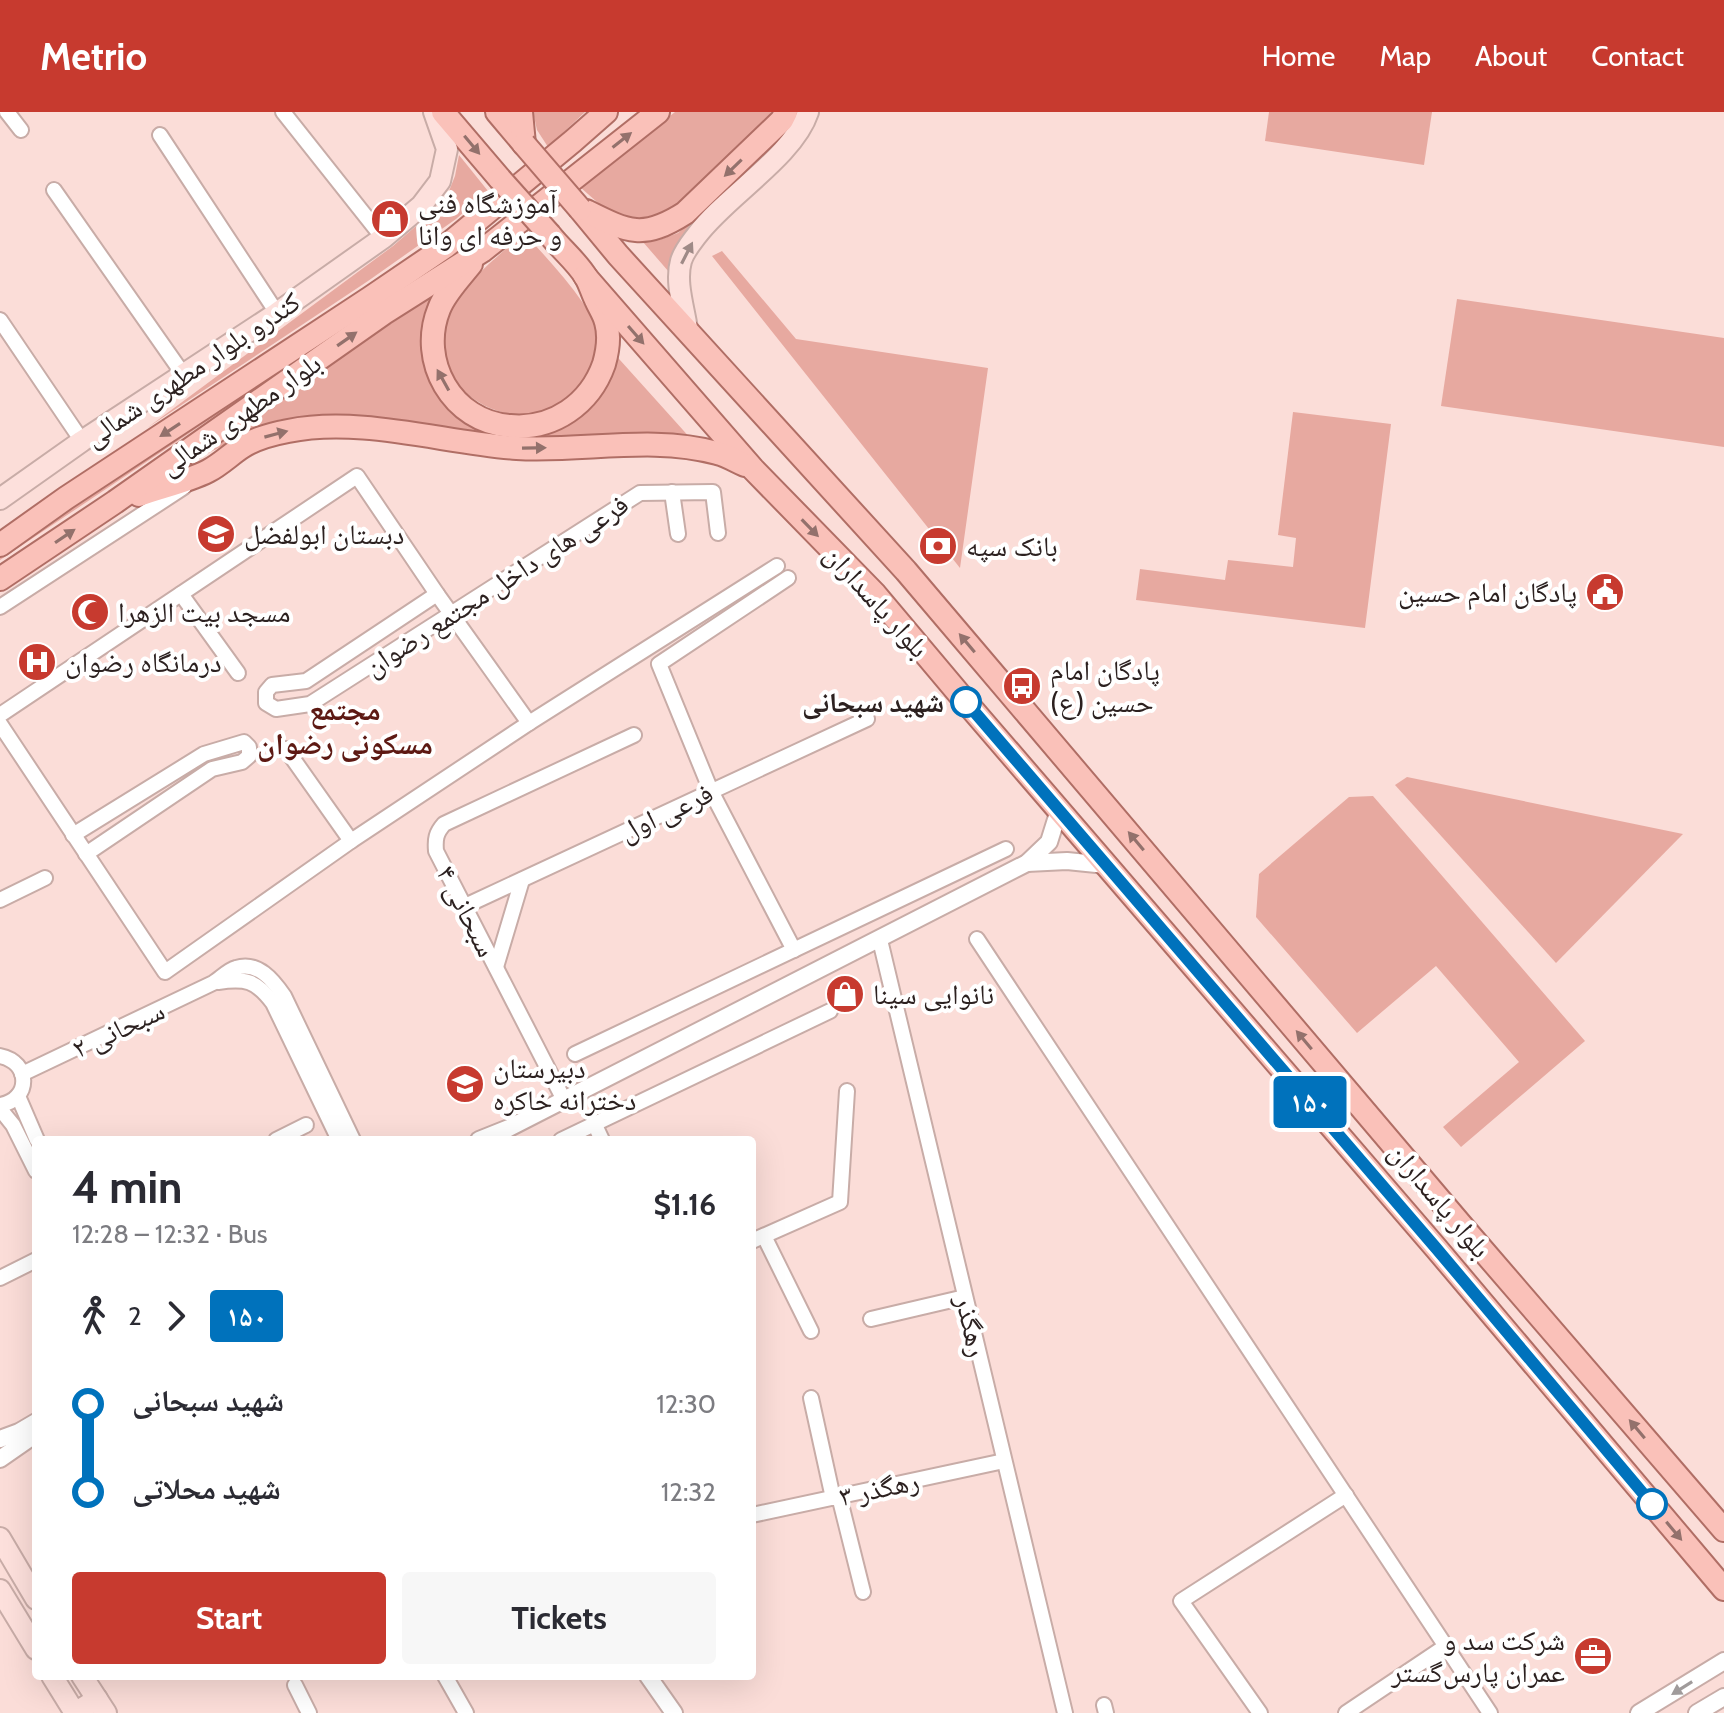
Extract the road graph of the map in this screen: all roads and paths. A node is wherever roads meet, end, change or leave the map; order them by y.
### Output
1 (7, 112) edge
2 (283, 112) edge
3 (434, 112) edge
4 (443, 112) edge
5 (497, 112) edge
6 (521, 112) edge
7 (606, 112) edge
8 (658, 112) edge
9 (786, 112) edge
10 (808, 112) edge
11 (21, 130) dead end
12 (160, 135) dead end
13 (524, 144) junction
14 (54, 190) dead end
15 (580, 209) junction
16 (383, 238) junction
17 (482, 251) junction
18 (585, 276) junction
19 (277, 313) junction
20 (0, 320) edge
21 (687, 329) junction
22 (183, 374) junction
23 (82, 441) junction
24 (753, 469) junction
25 (209, 471) junction
26 (672, 492) junction
27 (0, 499) edge
28 (115, 502) junction
29 (718, 533) dead end
30 (678, 534) dead end
31 (0, 545) edge
32 (777, 566) dead end
33 (906, 571) junction
34 (788, 578) dead end
35 (0, 579) edge
36 (181, 594) junction
37 (437, 594) junction
38 (875, 594) junction
39 (0, 607) edge
40 (451, 614) junction
41 (238, 673) dead end
42 (0, 715) edge
43 (867, 719) dead end
44 (529, 723) junction
45 (0, 724) edge
46 (634, 735) dead end
47 (286, 749) dead end
48 (711, 791) junction
49 (1059, 810) junction
50 (73, 835) junction
51 (351, 841) junction
52 (1006, 849) dead end
53 (86, 854) junction
54 (1027, 863) junction
55 (1106, 865) junction
56 (45, 878) dead end
57 (522, 880) junction
58 (0, 900) edge
59 (465, 906) junction
60 (977, 939) dead end
61 (880, 940) junction
62 (794, 950) junction
63 (496, 967) junction
64 (830, 1011) dead end
65 (291, 1024) junction
66 (575, 1054) dead end
67 (0, 1056) edge
68 (22, 1074) junction
69 (847, 1091) dead end
70 (18, 1096) junction
71 (564, 1100) junction
72 (0, 1107) edge
73 (594, 1123) junction
74 (306, 1125) dead end
75 (509, 1128) junction
76 (35, 1136) edge
77 (284, 1136) edge
78 (337, 1136) edge
79 (351, 1136) edge
80 (489, 1136) edge
81 (497, 1136) edge
82 (569, 1136) edge
83 (600, 1136) edge
84 (32, 1163) edge
85 (1461, 1225) junction
86 (758, 1238) edge
87 (1436, 1248) junction
88 (32, 1262) edge
89 (0, 1278) edge
90 (965, 1297) junction
91 (871, 1319) dead end
92 (811, 1331) dead end
93 (811, 1398) dead end
94 (32, 1424) edge
95 (32, 1437) edge
96 (0, 1439) edge
97 (0, 1459) edge
98 (1004, 1461) junction
99 (1346, 1495) junction
100 (836, 1497) junction
101 (756, 1511) edge
102 (1724, 1530) edge
103 (0, 1538) edge
104 (1724, 1589) edge
105 (0, 1590) edge
106 (32, 1592) edge
107 (863, 1592) dead end
108 (32, 1642) edge
109 (1446, 1646) junction
110 (1724, 1661) edge
111 (54, 1680) edge
112 (85, 1680) edge
113 (447, 1680) edge
114 (651, 1680) edge
115 (295, 1685) dead end
116 (1724, 1697) edge
117 (102, 1706) edge
118 (1258, 1712) edge
119 (75, 1713) edge
120 (309, 1713) edge
121 (466, 1713) edge
122 (674, 1713) edge
123 (1065, 1713) edge
124 (1346, 1713) edge
125 (1490, 1713) edge
126 (1639, 1713) edge
127 (1697, 1713) edge

1 - 11 street
2 - 16 street
3 - 16 main road, کندرو بلوار مطهری شمالی
4 -> 18 main road, bridge
5 - 13 main road
6 - 13 main road
7 -> 31 main road, بلوار مطهری شمالی
17 -> 8 main road
9 -> 15 main road
21 -> 10 main road
12 - 19 street
13 - 15 main road, بلوار پاسداران, bridge
14 - 22 street
15 - 21 main road, بلوار پاسداران
16 - 19 main road, کندرو بلوار مطهری شمالی
18 -> 17 main road
28 -> 17 main road, بلوار مطهری شمالی
18 -> 24 main road, بلوار پاسداران
19 - 22 main road, کندرو بلوار مطهری شمالی
20 - 23 street
21 - 33 main road, بلوار پاسداران
22 - 23 main road, کندرو بلوار مطهری شمالی
23 - 27 main road, کندرو بلوار مطهری شمالی
25 -> 24 main road
24 -> 38 main road, بلوار پاسداران
25 - 28 main road
25 - 39 street
26 - 29 street, فرعی های داخل مجتمع رضوان
26 - 30 street
26 - 40 street, فرعی های داخل مجتمع رضوان
35 -> 28 main road, بلوار مطهری شمالی
32 - 44 street
33 - 38 main road
85 -> 33 main road, بلوار پاسداران
34 - 48 street
36 - 37 street
36 - 41 street
36 - 42 street
37 - 40 street
37 - 40 street, فرعی های داخل مجتمع رضوان
38 - 49 main road, بلوار پاسداران
40 - 44 street
43 - 48 street, فرعی اول
44 - 51 street
45 - 50 street
46 - 59 street, سبحانی ۴
47 - 51 street
48 - 57 street, فرعی اول
48 - 62 street
49 - 54 street
49 - 55 main road, بلوار پاسداران
50 - 53 street
50 - 53 street
51 - 53 street
52 - 62 street
54 - 55 street
54 - 61 street
55 - 87 main road, بلوار پاسداران
56 - 58 street
57 - 59 street, فرعی اول
57 - 63 street
59 - 63 street, سبحانی ۴
60 - 99 street
61 - 71 street
61 - 90 street, رهگذر
62 - 66 street
63 - 71 street, سبحانی ۴
64 - 73 street
65 - 68 street, سبحانی ۲
65 - 78 street
65 - 79 street
67 - 68 street
68 - 70 street
69 - 86 street
70 - 72 street
70 - 76 street
71 - 75 street
72 - 84 street
73 - 82 street
73 - 83 street
74 - 77 street
75 - 80 street
75 - 81 street
85 - 87 main road
102 -> 85 main road, بلوار پاسداران
86 - 92 street
87 -> 104 main road, بلوار پاسداران
88 - 89 street
90 - 91 street
90 - 98 street, رهگذر
93 - 100 street
94 - 96 street
95 - 97 street
98 - 100 street, ۳ رهگذر
98 - 123 street, رهگذر
99 - 109 street
99 - 118 street
100 - 101 street, ۳ رهگذر
100 - 107 street
103 - 106 main road
105 - 108 main road
109 - 124 street
109 - 125 street
110 -> 126 street
111 - 119 main road
112 - 117 main road
113 - 121 street
114 - 122 street
115 - 120 street
116 - 127 street
117 - 119 main road

